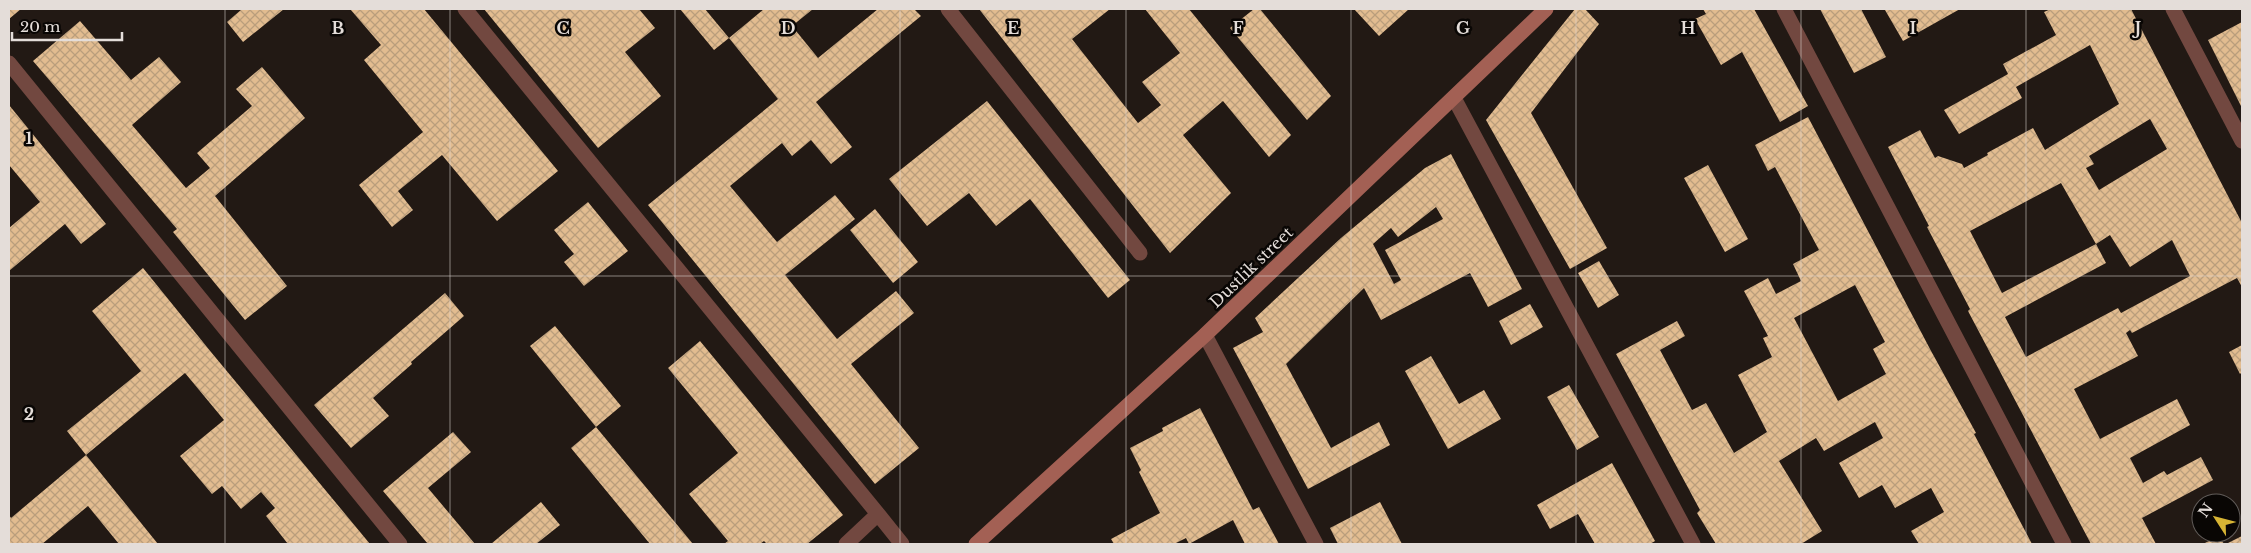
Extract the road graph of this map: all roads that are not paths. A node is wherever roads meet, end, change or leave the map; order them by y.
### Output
1 (465, 9) edge
2 (948, 9) edge
3 (1546, 9) edge
4 (1784, 9) edge
5 (2173, 9) edge
6 (9, 63) edge
7 (1454, 98) junction
8 (2242, 141) edge
9 (1140, 253) dead end
10 (1205, 335) junction
11 (878, 514) junction
12 (400, 544) edge
13 (846, 544) edge
14 (902, 544) edge
15 (976, 544) edge
16 (1316, 544) edge
17 (1694, 544) edge
18 (2064, 544) edge

1 - 11 street
2 - 9 street
3 - 7 street, Dustlik street
4 - 18 street
5 - 8 street
6 - 12 street
7 - 10 street, Dustlik street
7 - 17 street
10 - 15 street, Dustlik street
10 - 16 street
11 - 13 street
11 - 14 street

